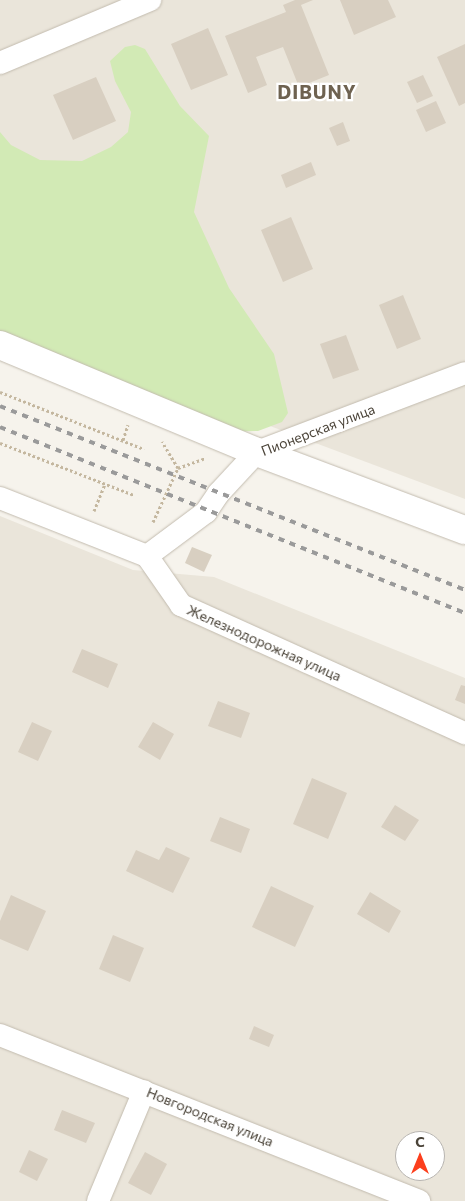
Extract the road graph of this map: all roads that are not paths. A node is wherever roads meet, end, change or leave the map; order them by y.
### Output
1 (150, 0) edge
2 (0, 63) edge
3 (0, 345) edge
4 (465, 373) edge
5 (258, 452) junction
6 (0, 498) edge
7 (465, 530) edge
8 (148, 556) junction
9 (465, 733) edge
10 (0, 1035) edge
11 (144, 1091) junction
12 (98, 1201) edge
13 (419, 1201) edge

1 - 2 street
3 - 5 street
4 - 5 street, Пионерская улица
5 - 7 street
5 - 8 street, Пионерская улица
6 - 8 street
8 - 9 street, Железнодорожная улица
10 - 11 street, Новгородская улица
11 - 12 street
11 - 13 street, Новгородская улица

